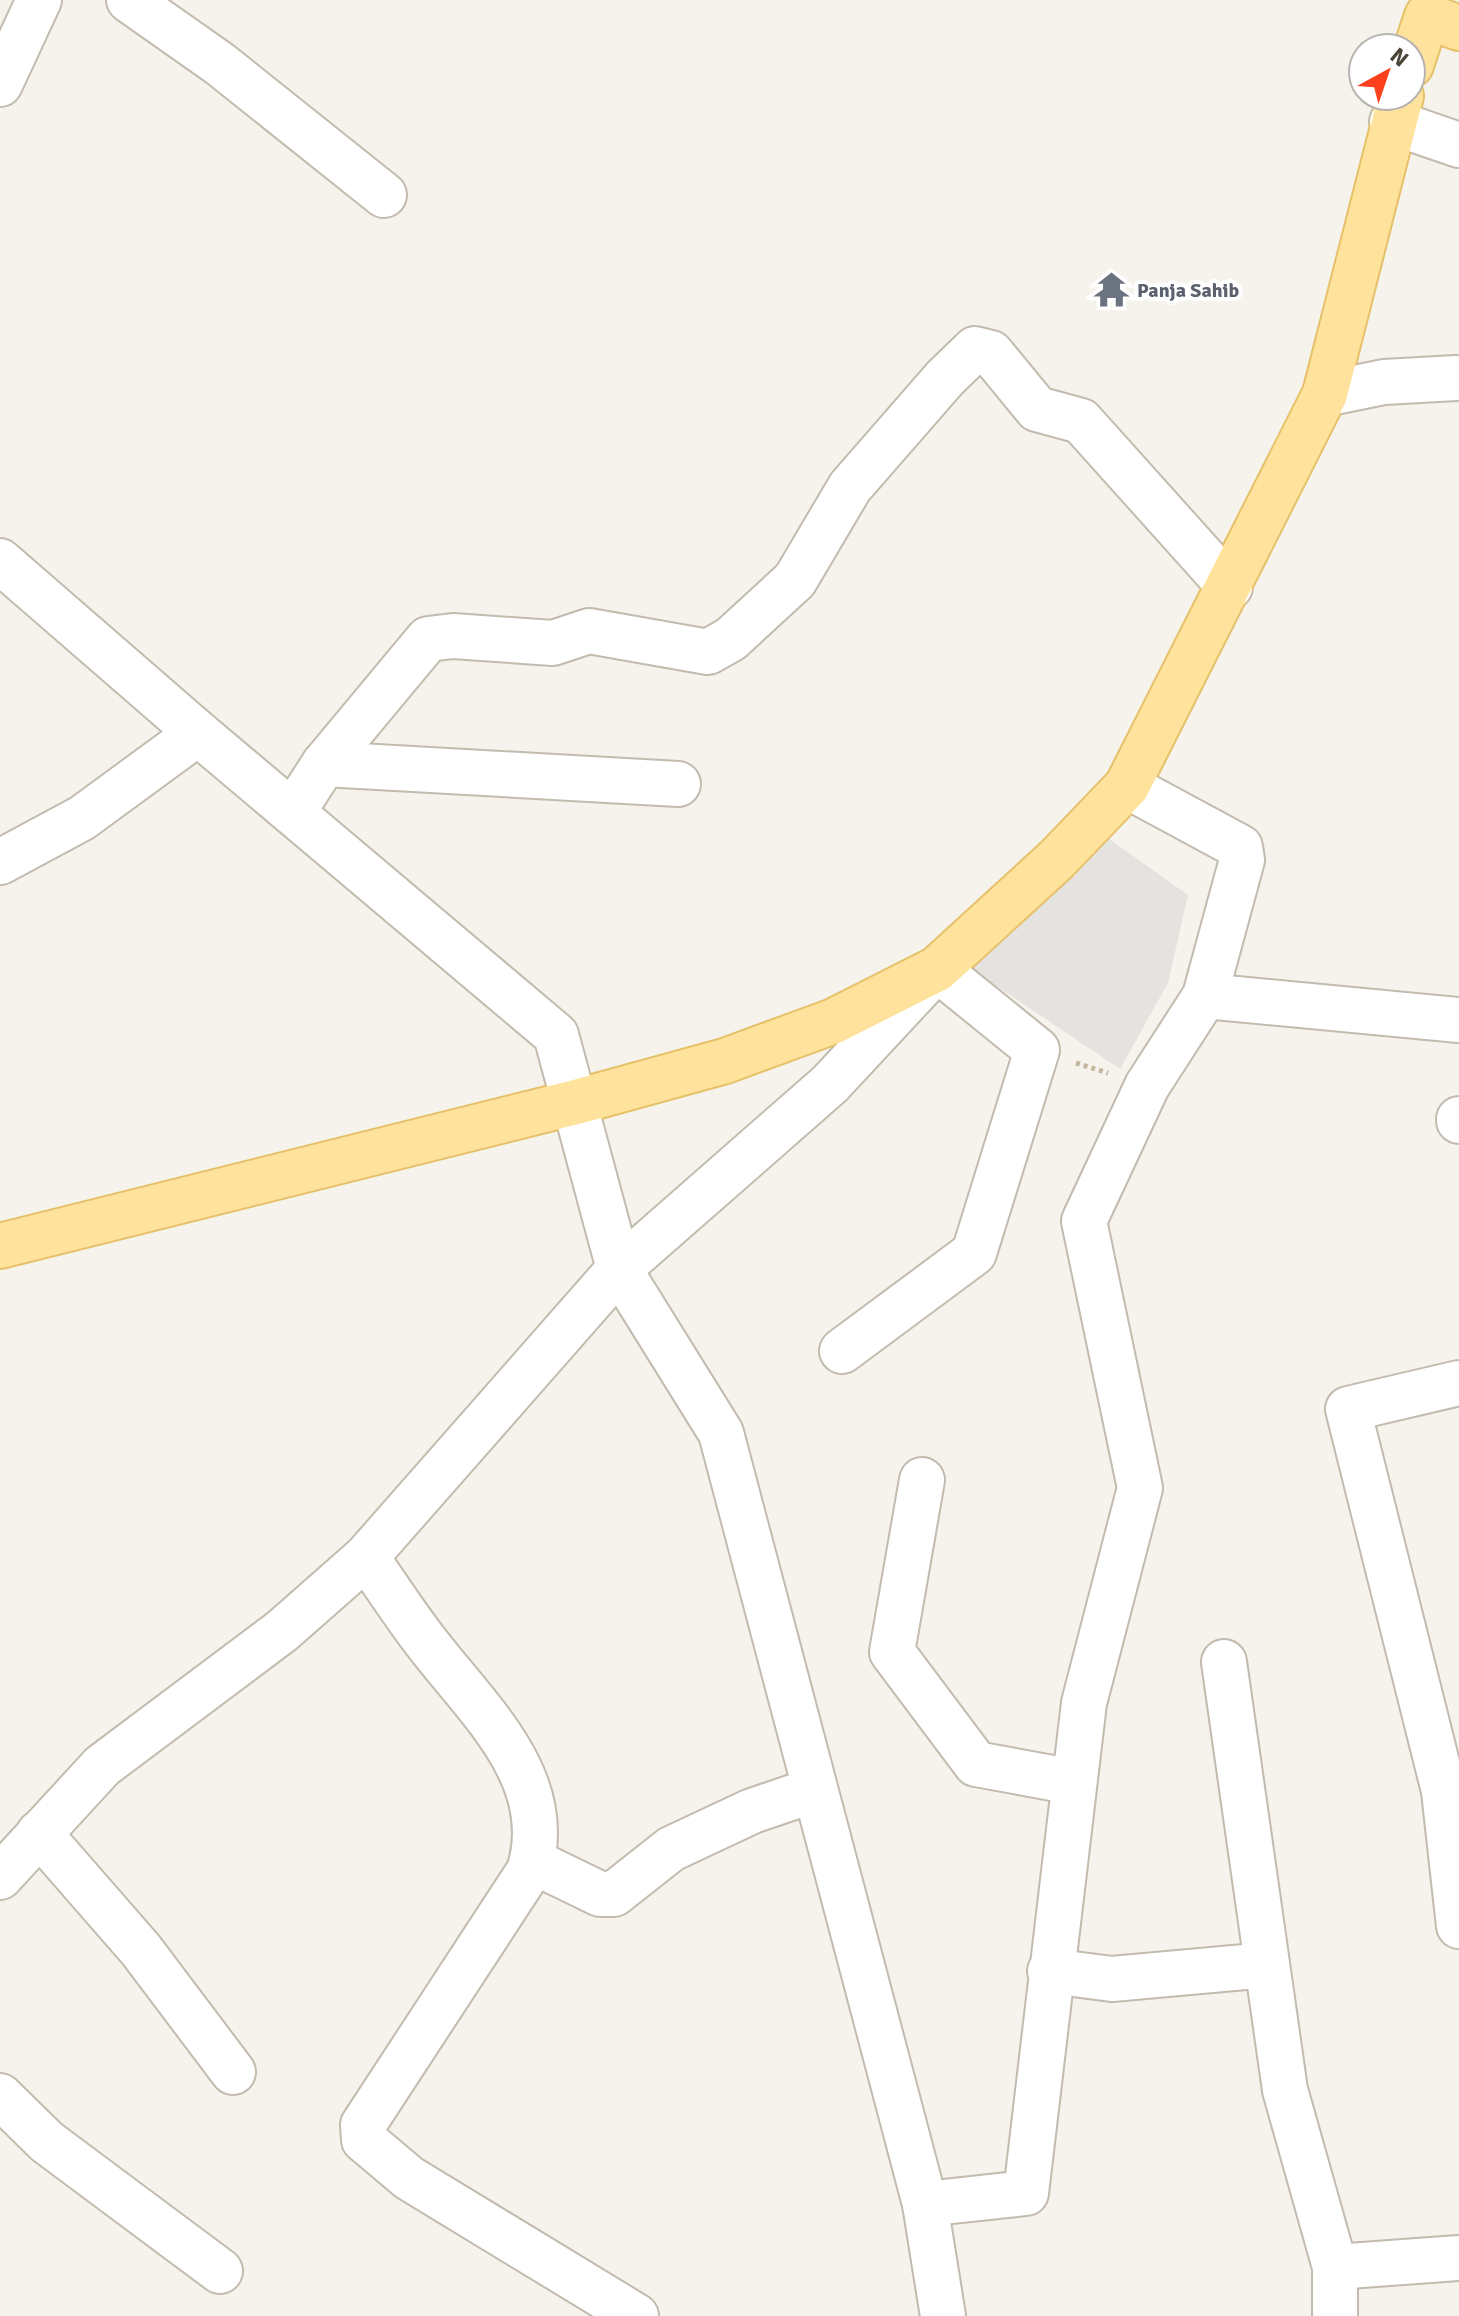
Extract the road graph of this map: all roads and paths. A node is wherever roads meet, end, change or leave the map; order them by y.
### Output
1 (39, 0) edge
2 (129, 0) edge
3 (0, 84) edge
4 (1395, 112) edge
5 (1401, 112) edge
6 (1459, 145) edge
7 (384, 195) dead end
8 (1456, 378) dead end
9 (1325, 394) junction
10 (0, 561) edge
11 (1230, 587) junction
12 (198, 733) junction
13 (324, 764) junction
14 (678, 784) dead end
15 (1127, 786) junction
16 (293, 812) junction
17 (0, 862) edge
18 (937, 969) junction
19 (1205, 996) junction
20 (1459, 1020) edge
21 (1037, 1050) junction
22 (1147, 1086) junction
23 (576, 1102) junction
24 (0, 1246) edge
25 (619, 1269) junction
26 (842, 1351) dead end
27 (1459, 1383) edge
28 (922, 1480) dead end
29 (366, 1557) junction
30 (1224, 1662) dead end
31 (1074, 1782) junction
32 (814, 1790) junction
33 (1451, 1791) edge
34 (39, 1833) junction
35 (532, 1861) junction
36 (0, 1877) edge
37 (1459, 1926) edge
38 (1267, 1965) junction
39 (1050, 1971) junction
40 (233, 2072) dead end
41 (0, 2096) edge
42 (925, 2204) junction
43 (1459, 2258) edge
44 (1335, 2267) junction
45 (220, 2271) dead end
46 (636, 2316) edge
47 (943, 2316) edge
48 (1335, 2316) edge

1 - 3 street
2 - 7 street
4 - 9 main road
5 - 6 street
8 - 9 street
9 - 11 main road
10 - 12 street
11 - 13 street
11 - 15 main road
12 - 16 street
12 - 17 street
13 - 14 street
13 - 16 street
15 - 18 main road
15 - 19 street
16 - 23 street
18 - 21 street
18 - 23 main road
18 - 25 street
19 - 20 street
19 - 22 street
21 - 22 path
21 - 26 street
22 - 31 street
23 - 24 main road
23 - 25 street
25 - 29 street
25 - 32 street
27 - 33 street
28 - 31 street
29 - 34 street
29 - 35 street
30 - 38 street
31 - 39 street
32 - 35 street
32 - 42 street
33 - 37 street
34 - 36 street
34 - 40 street
35 - 46 street
38 - 39 street
38 - 44 street
39 - 42 street
41 - 45 street
42 - 47 street
43 - 44 street
44 - 48 street

